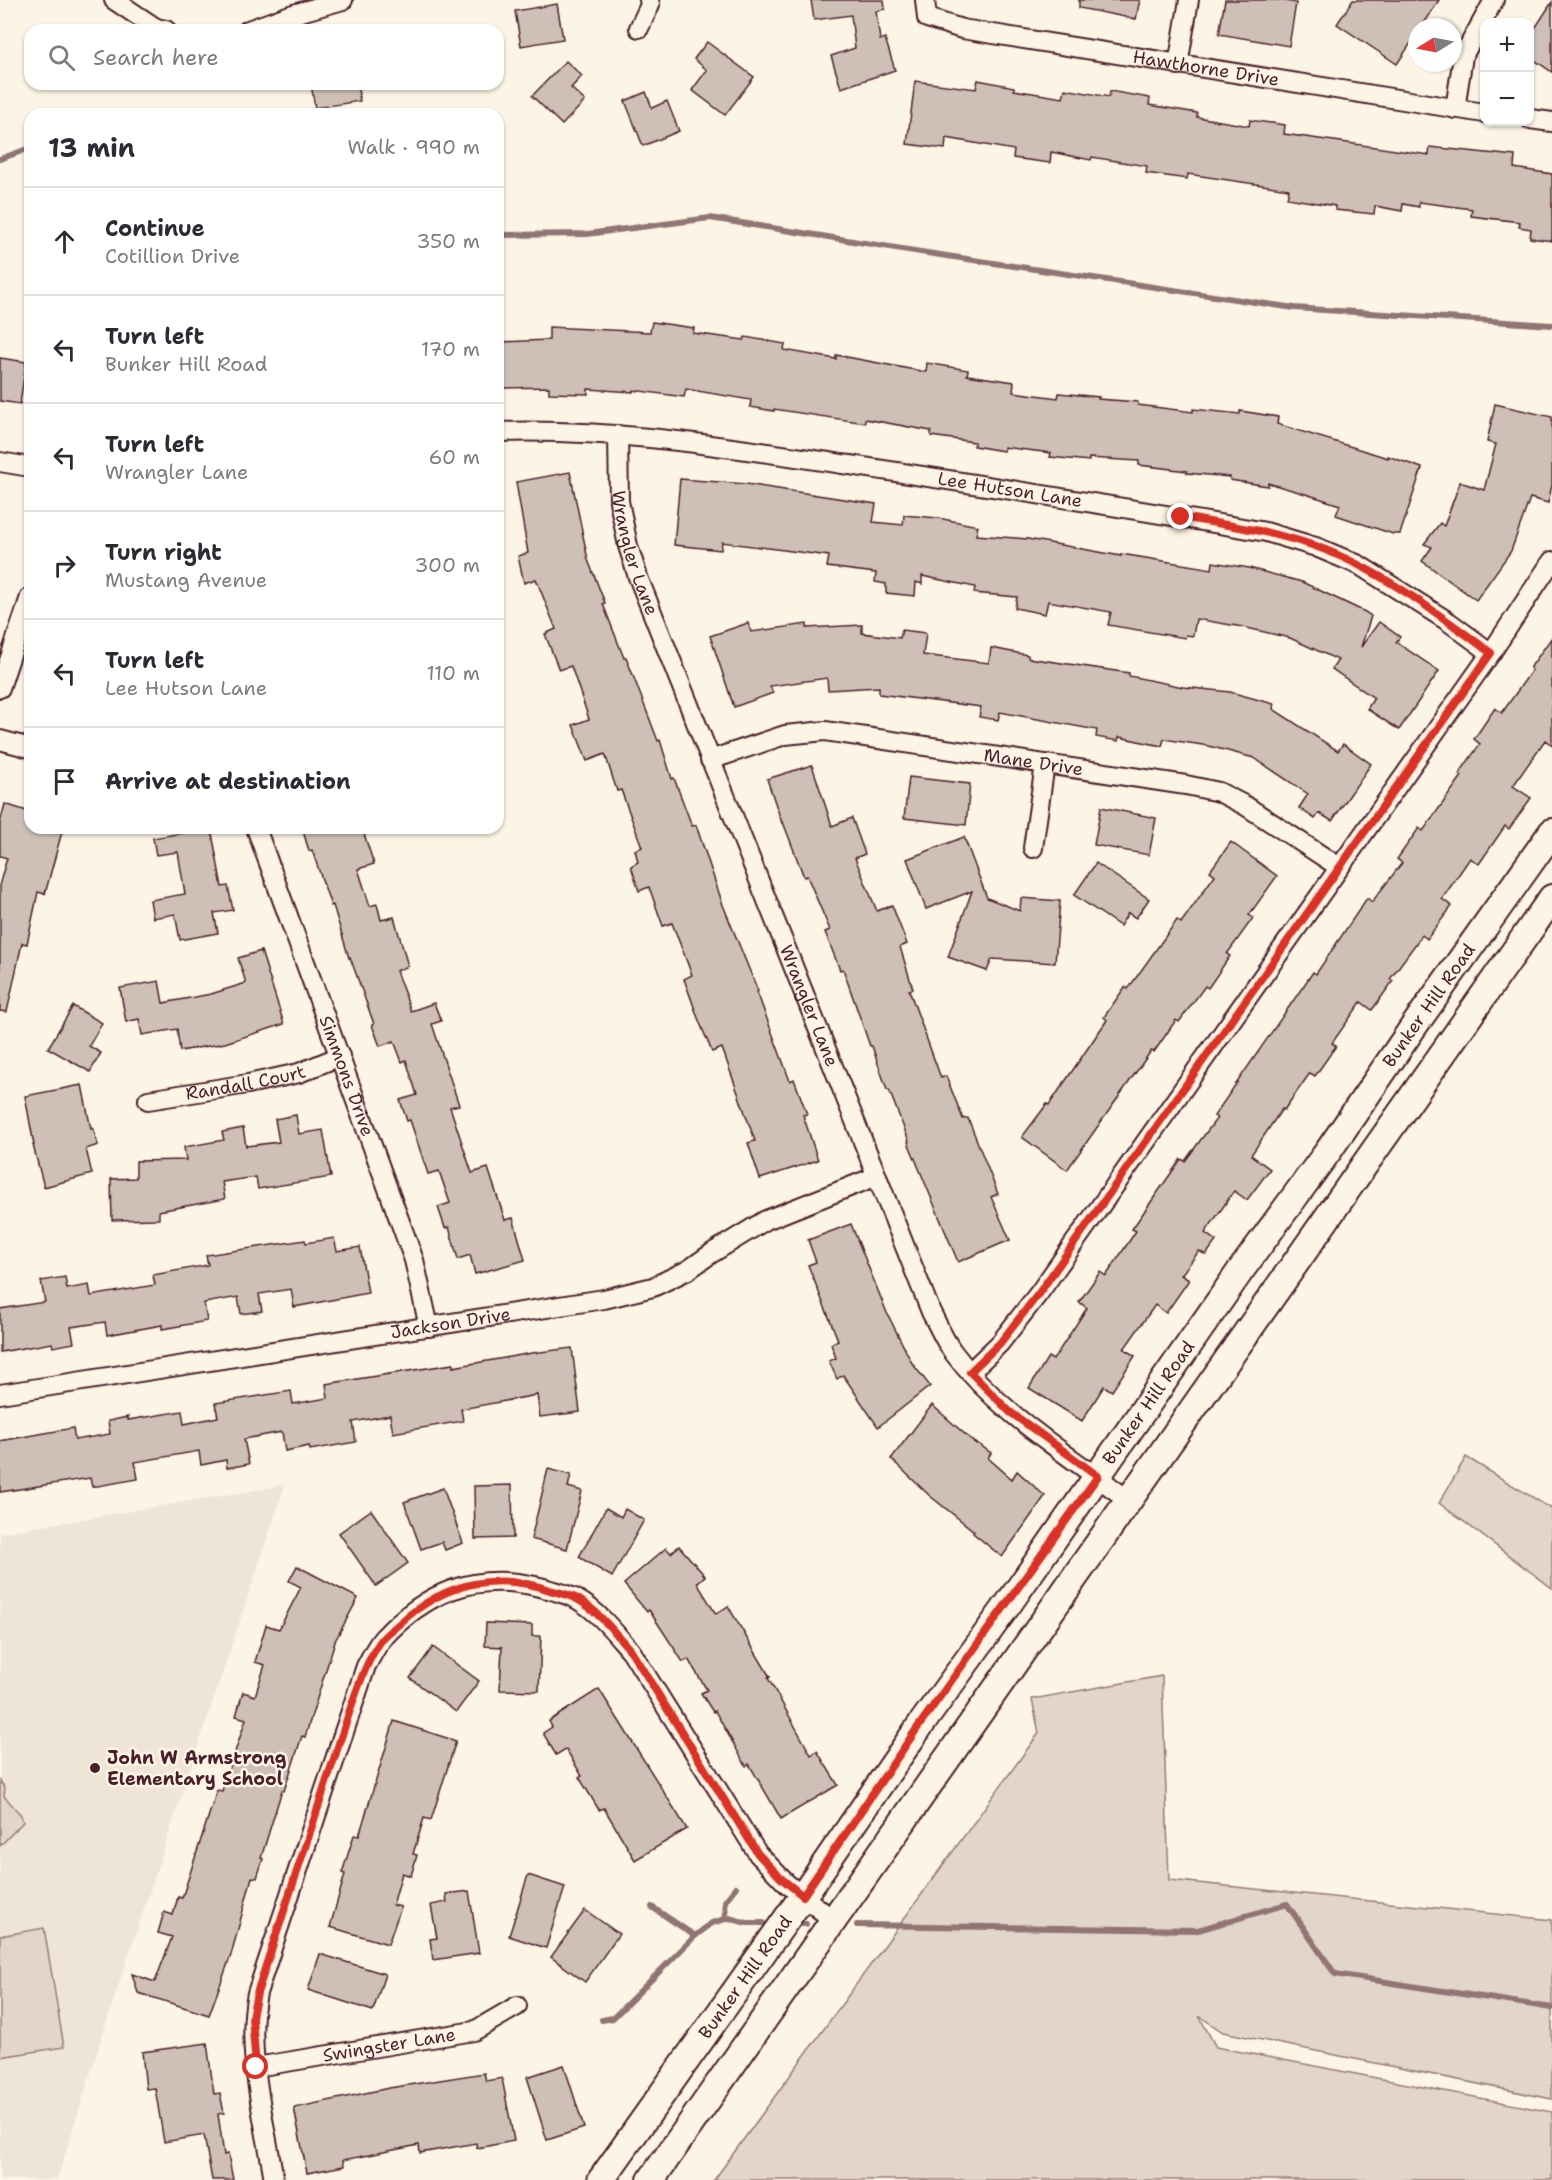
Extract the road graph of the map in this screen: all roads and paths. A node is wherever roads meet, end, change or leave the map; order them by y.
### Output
1 (114, 0) edge
2 (343, 0) edge
3 (649, 0) edge
4 (1190, 0) edge
5 (1494, 0) edge
6 (926, 9) edge
7 (150, 24) edge
8 (265, 24) edge
9 (639, 28) dead end
10 (1178, 65) junction
11 (1455, 109) junction
12 (1480, 112) edge
13 (1534, 120) edge
14 (1552, 122) edge
15 (504, 432) edge
16 (618, 435) junction
17 (0, 462) edge
18 (24, 466) edge
19 (1552, 561) edge
20 (24, 615) edge
21 (1491, 653) junction
22 (0, 688) edge
23 (0, 740) edge
24 (24, 746) edge
25 (710, 760) junction
26 (1045, 764) junction
27 (1552, 832) edge
28 (258, 834) edge
29 (1033, 848) dead end
30 (1339, 867) junction
31 (1552, 898) edge
32 (340, 1056) junction
33 (148, 1100) dead end
34 (877, 1176) junction
35 (429, 1327) junction
36 (970, 1372) junction
37 (0, 1395) edge
38 (1098, 1476) junction
39 (1128, 1500) junction
40 (803, 1896) junction
41 (833, 1920) junction
42 (517, 2006) dead end
43 (256, 2067) junction
44 (274, 2180) edge
45 (601, 2180) edge
46 (651, 2180) edge

1 - 7 street
2 - 8 street
3 - 9 street
4 - 10 street
5 - 11 street
6 - 10 street, Hawthorne Drive
10 - 11 street, Hawthorne Drive
11 - 12 street, Hawthorne Drive
13 - 14 street
15 - 16 street, Lee Hutson Lane
16 - 21 street, Lee Hutson Lane
16 - 25 street, Wrangler Lane
17 - 18 street
19 - 21 street
20 - 22 street
21 - 30 street
23 - 24 street
25 - 26 street, Mane Drive
25 - 34 street, Wrangler Lane
26 - 29 street
26 - 30 street, Mane Drive
27 - 38 main road, Bunker Hill Road
28 - 32 street, Simmons Drive
30 - 36 street
31 - 39 main road
32 - 33 street, Randall Court
32 - 35 street, Simmons Drive
34 - 35 street, Jackson Drive
34 - 36 street, Wrangler Lane
35 - 37 street, Jackson Drive
36 - 38 street, Wrangler Lane
38 - 39 street, Wrangler Lane
38 - 40 main road, Bunker Hill Road
39 - 41 main road
40 - 41 street
40 - 43 street
40 - 45 main road, Bunker Hill Road
41 - 46 main road
42 - 43 street, Swingster Lane
43 - 44 street

